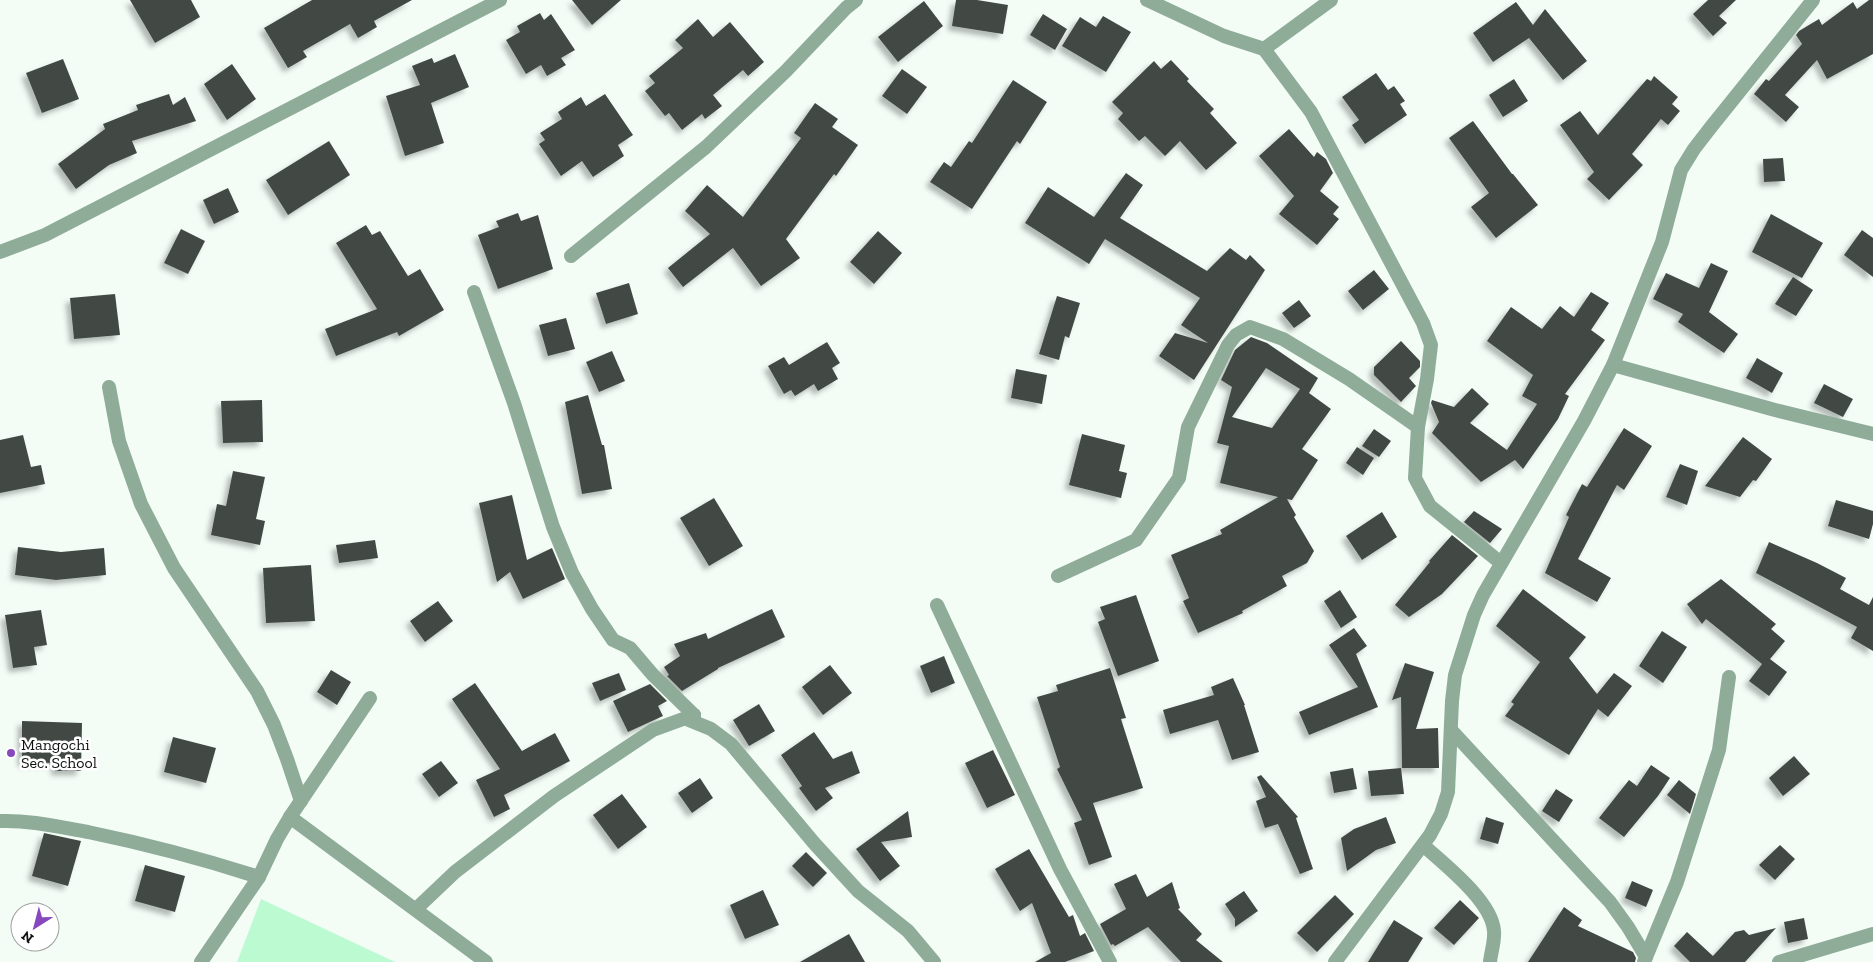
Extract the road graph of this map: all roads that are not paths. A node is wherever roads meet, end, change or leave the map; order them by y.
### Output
1 (500, 0) edge
2 (1146, 0) edge
3 (1331, 0) edge
4 (1813, 0) edge
5 (848, 3) edge
6 (1264, 49) junction
7 (0, 252) edge
8 (571, 256) dead end
9 (474, 292) dead end
10 (1613, 365) junction
11 (108, 387) dead end
12 (1418, 427) junction
13 (1873, 434) edge
14 (1501, 563) junction
15 (1058, 576) dead end
16 (937, 605) dead end
17 (1729, 677) dead end
18 (370, 698) dead end
19 (694, 715) junction
20 (1451, 730) junction
21 (301, 801) junction
22 (290, 817) junction
23 (0, 821) edge
24 (1423, 845) junction
25 (259, 877) junction
26 (416, 909) junction
27 (1873, 934) edge
28 (1645, 960) edge
29 (201, 962) edge
30 (486, 962) edge
31 (934, 962) edge
32 (1110, 962) edge
33 (1335, 962) edge
34 (1490, 962) edge
35 (1779, 962) edge

1 - 7 street
2 - 6 street
3 - 6 street
4 - 10 street
5 - 8 street
6 - 12 street
9 - 19 street
10 - 13 street
10 - 14 street
11 - 21 street
12 - 14 street
12 - 15 street
14 - 20 street
16 - 32 street
17 - 28 street
18 - 21 street
19 - 26 street
19 - 31 street
20 - 24 street
20 - 28 street
21 - 22 street
22 - 25 street
22 - 26 street
23 - 25 street
24 - 33 street
24 - 34 street
25 - 29 street
26 - 30 street
27 - 35 street

